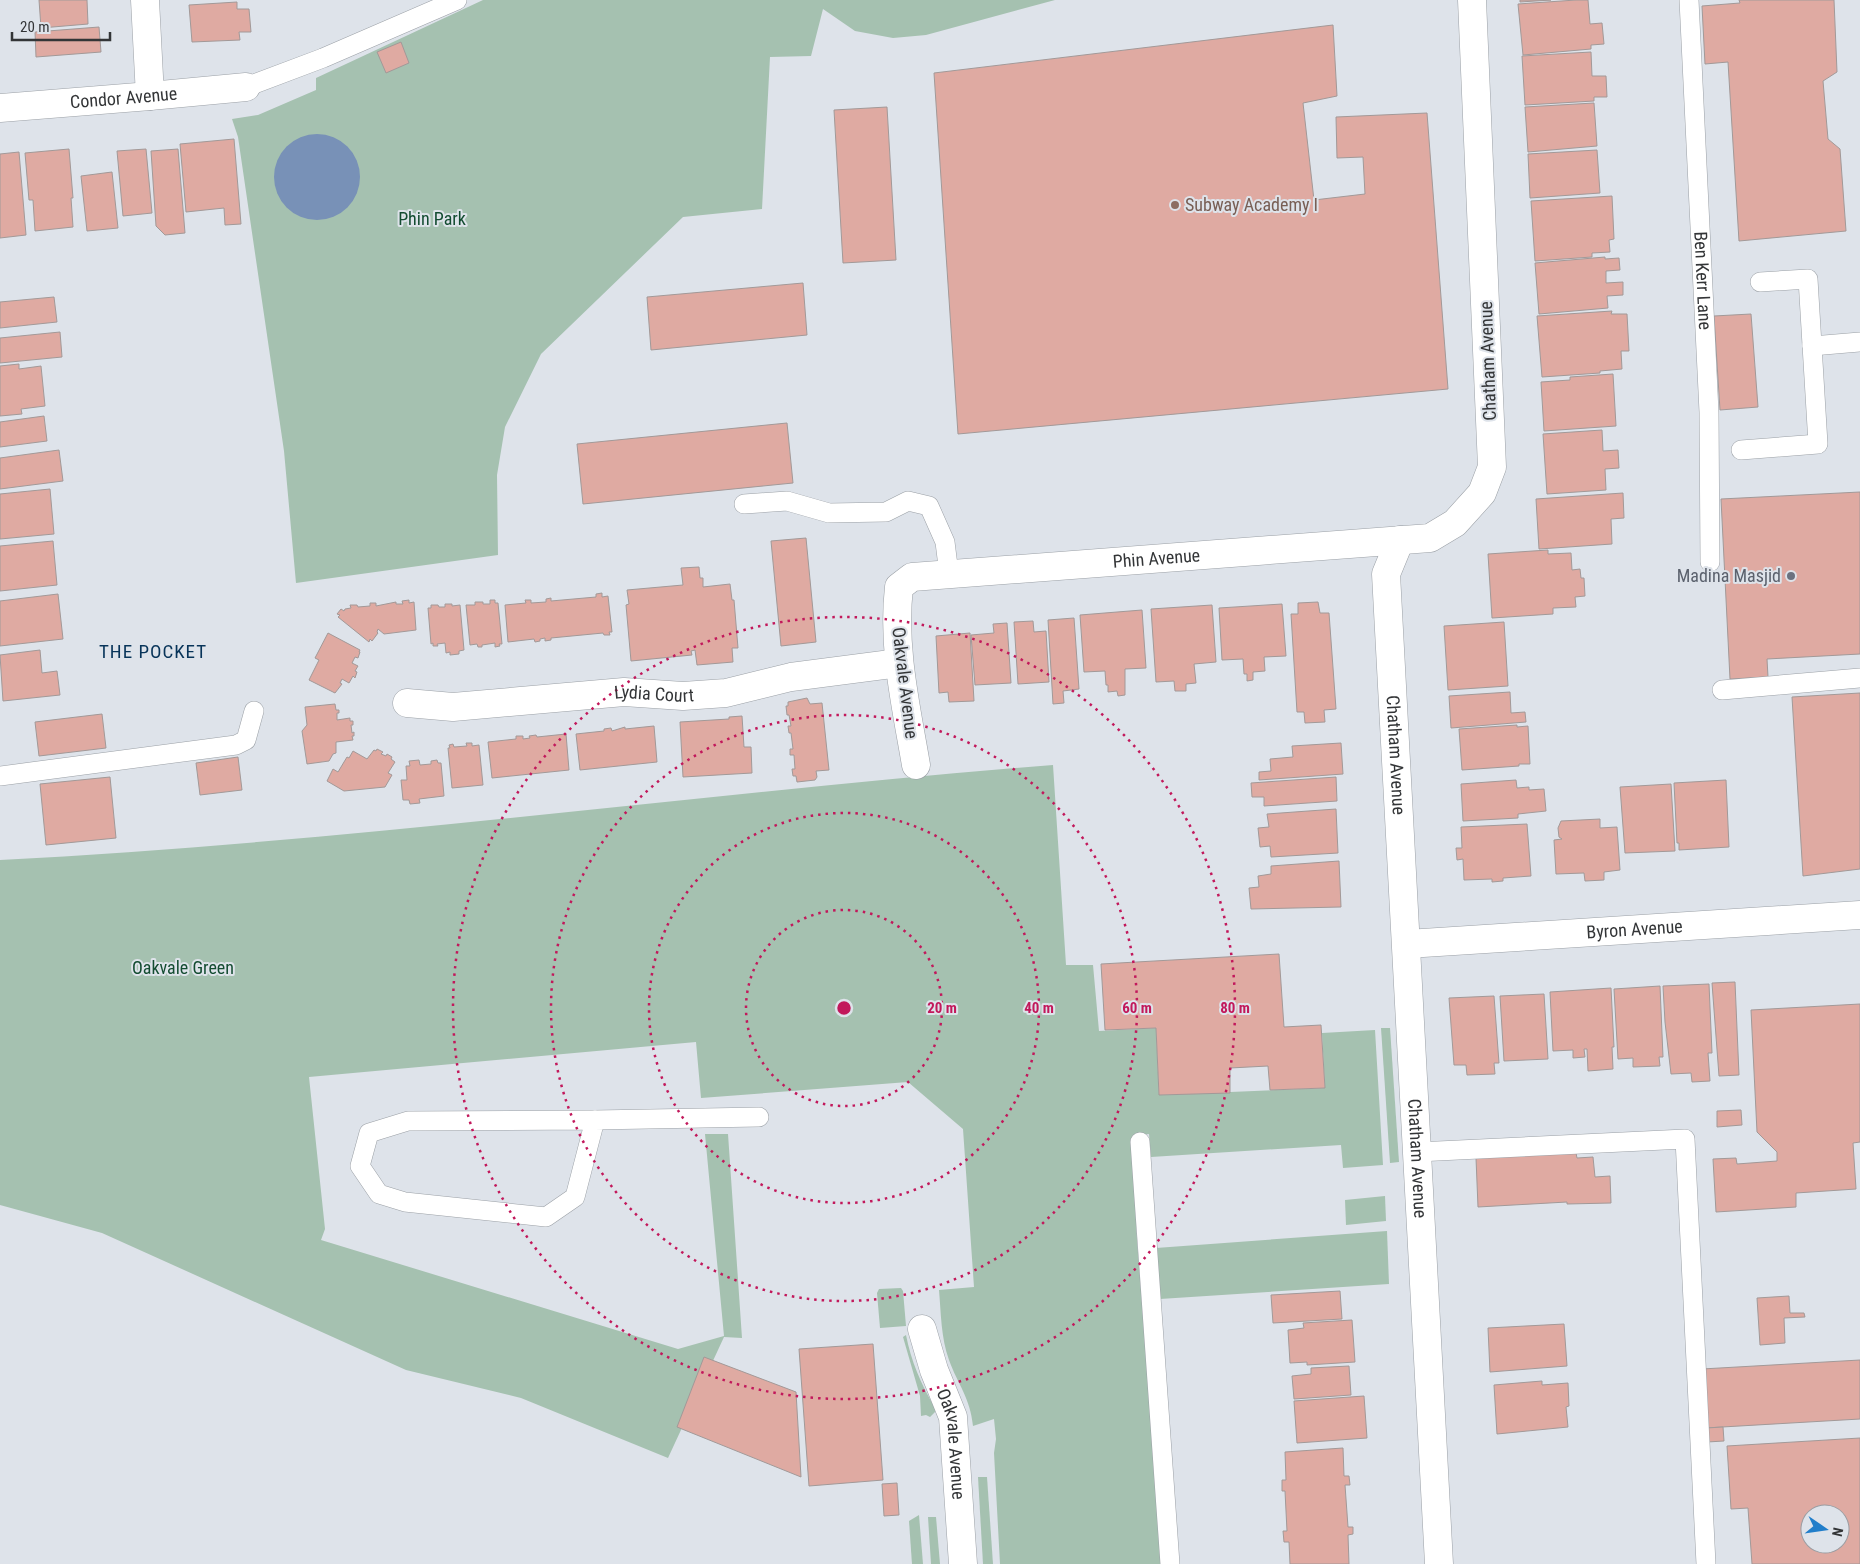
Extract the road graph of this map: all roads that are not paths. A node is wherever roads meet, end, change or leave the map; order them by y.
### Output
1 (145, 0) edge
2 (457, 0) edge
3 (1472, 0) edge
4 (1689, 0) edge
5 (246, 87) joint
6 (150, 96) junction
7 (0, 108) edge
8 (1760, 282) dead end
9 (1860, 342) edge
10 (1812, 346) junction
11 (1741, 450) dead end
12 (744, 504) dead end
13 (1400, 540) junction
14 (1710, 562) dead end
15 (949, 574) junction
16 (912, 577) joint
17 (899, 663) junction
18 (1860, 678) edge
19 (1722, 690) dead end
20 (407, 703) dead end
21 (254, 711) dead end
22 (916, 765) dead end
23 (0, 776) edge
24 (1860, 915) edge
25 (1407, 944) junction
26 (759, 1116) dead end
27 (595, 1120) junction
28 (1140, 1142) dead end
29 (1417, 1152) junction
30 (922, 1329) dead end
31 (963, 1564) edge
32 (1170, 1564) edge
33 (1439, 1564) edge
34 (1706, 1564) edge

1 - 6 street
2 - 5 lane
3 - 13 street, Chatham Avenue
4 - 14 lane, Ben Kerr Lane
5 - 6 street, Condor Avenue
6 - 7 street, Condor Avenue
8 - 10 lane
9 - 10 lane
10 - 11 lane
12 - 15 lane
13 - 15 street, Phin Avenue
13 - 25 street, Chatham Avenue
15 - 16 street, Phin Avenue
16 - 17 street, Oakvale Avenue
17 - 20 street, Lydia Court
17 - 22 street, Oakvale Avenue
18 - 19 lane
21 - 23 lane
24 - 25 street, Byron Avenue
25 - 29 street, Chatham Avenue
26 - 27 lane
27 - 27 lane
28 - 32 lane
29 - 33 street, Chatham Avenue
29 - 34 lane
30 - 31 street, Oakvale Avenue

